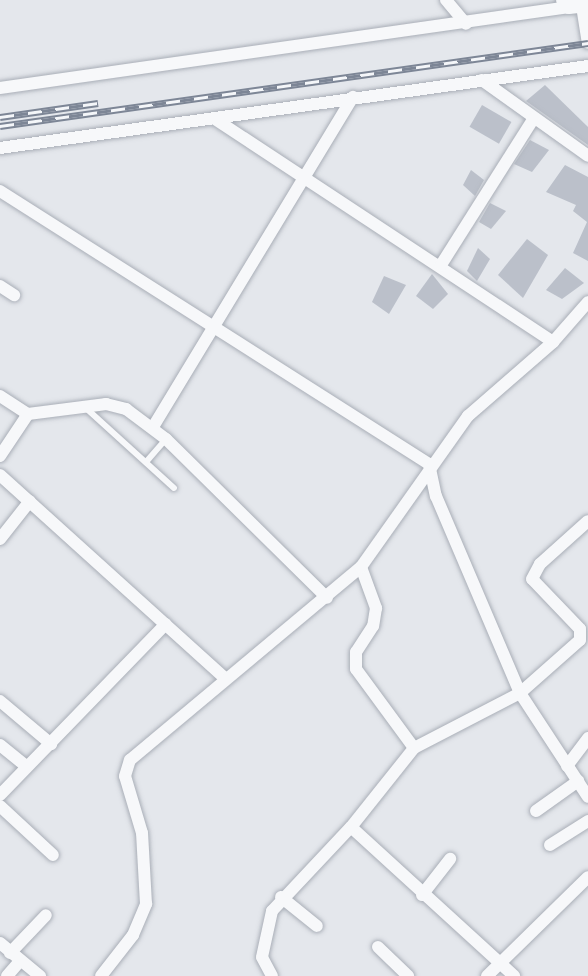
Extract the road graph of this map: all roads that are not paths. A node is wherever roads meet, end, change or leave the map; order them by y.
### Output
1 (446, 0) edge
2 (575, 4) edge
3 (466, 24) junction
4 (588, 43) edge
5 (588, 66) edge
6 (482, 80) junction
7 (0, 88) edge
8 (353, 97) junction
9 (534, 118) junction
10 (215, 119) junction
11 (2, 150) edge
12 (588, 156) edge
13 (306, 177) junction
14 (0, 191) edge
15 (441, 265) junction
16 (0, 286) edge
17 (14, 295) dead end
18 (588, 302) edge
19 (214, 325) junction
20 (553, 342) junction
21 (0, 396) edge
22 (88, 410) junction
23 (28, 414) junction
24 (153, 427) junction
25 (166, 439) junction
26 (0, 456) edge
27 (146, 462) junction
28 (429, 465) junction
29 (0, 475) edge
30 (174, 488) dead end
31 (30, 501) junction
32 (588, 521) edge
33 (0, 539) edge
34 (362, 567) junction
35 (327, 598) junction
36 (166, 624) junction
37 (226, 679) junction
38 (520, 693) junction
39 (0, 701) edge
40 (588, 738) edge
41 (51, 744) junction
42 (0, 745) edge
43 (414, 748) junction
44 (26, 766) junction
45 (567, 766) junction
46 (578, 781) junction
47 (0, 795) edge
48 (588, 797) edge
49 (0, 806) edge
50 (536, 811) dead end
51 (588, 821) edge
52 (351, 827) junction
53 (550, 845) dead end
54 (53, 855) dead end
55 (450, 859) dead end
56 (588, 877) edge
57 (422, 895) junction
58 (281, 897) junction
59 (46, 915) dead end
60 (317, 926) dead end
61 (0, 943) edge
62 (378, 947) dead end
63 (10, 953) junction
64 (20, 961) junction
65 (501, 964) junction
66 (7, 976) edge
67 (40, 976) edge
68 (101, 976) edge
69 (272, 976) edge
70 (408, 976) edge
71 (487, 976) edge
72 (514, 976) edge

1 - 3 street
2 - 3 street
2 - 4 street
3 - 7 street
5 - 6 street
6 - 8 street
6 - 9 street
8 - 10 street
8 - 13 street
9 - 12 street
9 - 15 street
10 - 11 street
10 - 13 street
13 - 15 street
13 - 19 street
14 - 19 street
15 - 20 street
16 - 17 street
18 - 20 street
19 - 24 street
19 - 28 street
20 - 28 street
21 - 23 street
22 - 23 street
22 - 24 street
22 - 27 lane
23 - 26 street
24 - 25 street
25 - 27 lane
25 - 35 street
27 - 30 lane
28 - 34 street
28 - 38 street
29 - 31 street
31 - 33 street
31 - 36 street
32 - 38 street
34 - 35 street
34 - 43 street
35 - 37 street
36 - 37 street
36 - 41 street
37 - 68 street
38 - 43 street
38 - 45 street
39 - 41 street
40 - 45 street
41 - 44 street
42 - 44 street
43 - 52 street
44 - 47 street
45 - 46 street
46 - 48 street
46 - 50 street
49 - 54 street
51 - 53 street
52 - 57 street
52 - 58 street
55 - 57 street
56 - 65 street
57 - 65 street
58 - 60 street
58 - 69 street
59 - 63 street
61 - 63 street
62 - 70 street
63 - 64 street
64 - 66 street
64 - 67 street
65 - 71 street
65 - 72 street

